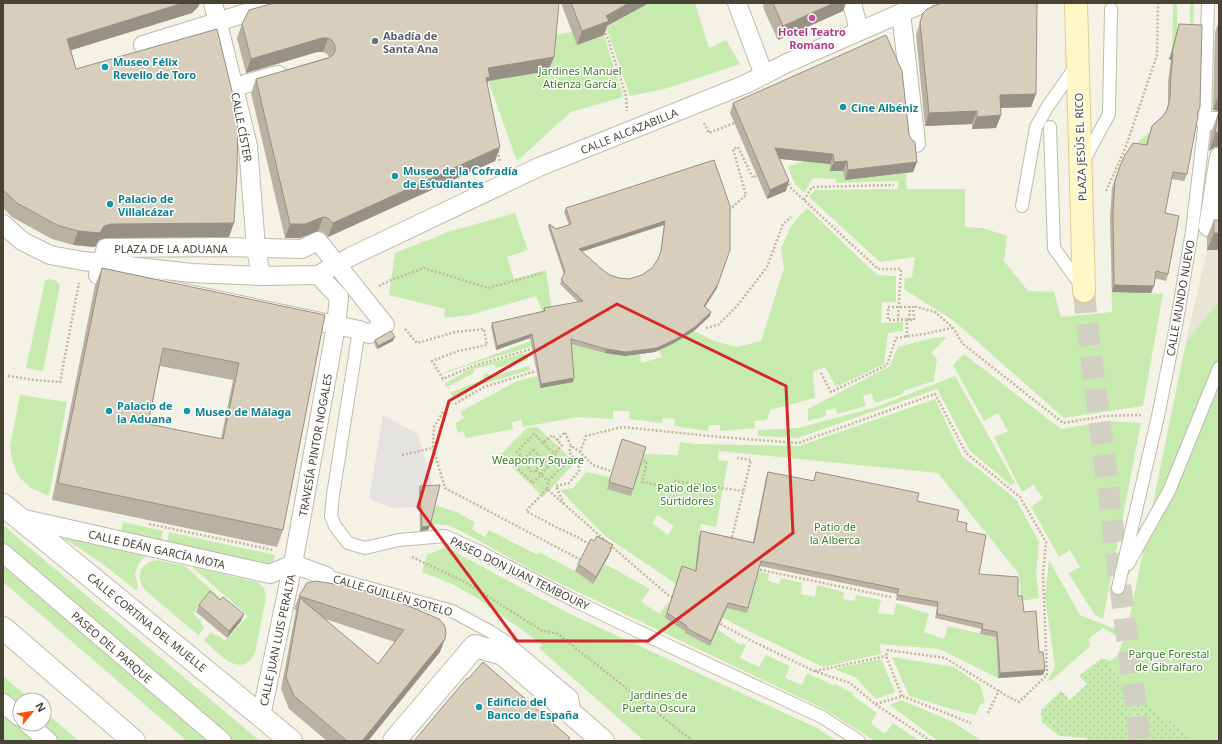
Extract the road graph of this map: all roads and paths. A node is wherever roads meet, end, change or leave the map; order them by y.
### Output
1 (213, 3) edge
2 (278, 3) edge
3 (737, 3) edge
4 (852, 3) edge
5 (924, 3) edge
6 (1076, 3) edge
7 (1158, 3) edge
8 (1208, 3) edge
9 (1111, 9) dead end
10 (901, 13) junction
11 (218, 22) junction
12 (603, 29) edge
13 (860, 31) junction
14 (143, 45) dead end
15 (1078, 64) junction
16 (294, 70) edge
17 (764, 75) junction
18 (234, 87) junction
19 (1212, 121) edge
20 (734, 123) edge
21 (1050, 127) dead end
22 (718, 130) dead end
23 (628, 131) junction
24 (916, 143) edge
25 (497, 145) edge
26 (1219, 157) edge
27 (1081, 166) junction
28 (785, 175) edge
29 (756, 176) edge
30 (504, 184) junction
31 (894, 185) dead end
32 (1106, 191) dead end
33 (804, 200) junction
34 (1022, 206) dead end
35 (724, 214) edge
36 (791, 217) dead end
37 (3, 224) edge
38 (1219, 227) edge
39 (256, 248) junction
40 (92, 262) junction
41 (337, 264) junction
42 (543, 273) dead end
43 (318, 275) junction
44 (261, 276) junction
45 (378, 286) dead end
46 (1084, 291) joint
47 (339, 298) junction
48 (907, 320) junction
49 (336, 326) junction
50 (706, 328) dead end
51 (953, 328) junction
52 (359, 330) junction
53 (408, 331) dead end
54 (907, 337) junction
55 (537, 347) edge
56 (1219, 368) edge
57 (536, 371) edge
58 (821, 373) dead end
59 (8, 376) dead end
60 (455, 404) dead end
61 (443, 412) dead end
62 (1158, 416) junction
63 (557, 440) junction
64 (543, 443) junction
65 (571, 446) junction
66 (432, 448) junction
67 (580, 452) junction
68 (554, 454) junction
69 (402, 455) dead end
70 (634, 457) edge
71 (541, 458) junction
72 (737, 458) dead end
73 (524, 459) junction
74 (529, 464) junction
75 (536, 464) junction
76 (617, 466) edge
77 (530, 470) junction
78 (536, 470) junction
79 (525, 475) junction
80 (541, 475) junction
81 (548, 481) junction
82 (547, 489) junction
83 (743, 491) junction
84 (565, 506) junction
85 (11, 512) edge
86 (399, 540) junction
87 (731, 541) edge
88 (607, 542) junction
89 (593, 546) edge
90 (603, 548) edge
91 (3, 553) edge
92 (581, 560) edge
93 (293, 564) junction
94 (751, 568) edge
95 (326, 576) joint
96 (891, 597) dead end
97 (675, 598) edge
98 (714, 620) edge
99 (3, 628) edge
100 (491, 632) junction
101 (475, 646) junction
102 (886, 656) junction
103 (814, 671) junction
104 (999, 690) junction
105 (902, 696) junction
106 (3, 703) edge
107 (875, 704) junction
108 (12, 710) edge
109 (988, 713) dead end
110 (261, 716) junction
111 (575, 717) junction
112 (971, 723) dead end
113 (37, 732) edge
114 (48, 741) edge
115 (134, 741) edge
116 (222, 741) edge
117 (291, 741) edge
118 (394, 741) edge
119 (603, 741) edge
120 (693, 741) edge
121 (859, 741) edge
122 (932, 741) edge

1 - 11 street, CALLE CÍSTER
2 - 11 street
3 - 17 street
4 - 13 street
5 - 10 street, CALLE ALCAZABILLA
6 - 15 main road, PLAZA JESÚS EL RICO
7 - 32 path
8 - 19 lane, CALLE MUNDO NUEVO
9 - 27 lane
10 - 13 street, CALLE ALCAZABILLA
10 - 24 street
11 - 14 street
11 - 18 street, CALLE CÍSTER
12 - 23 path
13 - 17 street, CALLE ALCAZABILLA
15 - 27 main road, PLAZA JESÚS EL RICO
15 - 34 lane
16 - 18 street
17 - 23 street, CALLE ALCAZABILLA
18 - 39 street, CALLE CÍSTER
19 - 62 lane, CALLE MUNDO NUEVO
20 - 22 path
21 - 46 lane
23 - 30 street, CALLE ALCAZABILLA
25 - 30 path
26 - 38 street
27 - 46 main road, PLAZA JESÚS EL RICO
28 - 33 path
29 - 35 path
30 - 41 street, CALLE ALCAZABILLA
31 - 33 path
33 - 48 path, bridge
36 - 50 path
37 - 40 street
39 - 40 street, PLAZA DE LA ADUANA
39 - 41 street, PLAZA DE LA ADUANA
39 - 44 street, CALLE CÍSTER
40 - 44 street
40 - 49 street, PLAZA DE LA ADUANA
40 - 59 path
41 - 43 street, CALLE ALCAZABILLA
41 - 52 street, PLAZA DE LA ADUANA
42 - 45 path
43 - 44 street
43 - 47 street
47 - 49 street, TRAVESÍA PINTOR NOGALES
47 - 52 street
48 - 51 path
48 - 54 path
49 - 52 street, PLAZA DE LA ADUANA
49 - 93 street, TRAVESÍA PINTOR NOGALES
51 - 54 path
51 - 62 path
52 - 86 lane, PASEO DON JUAN TEMBOURY
53 - 55 path
54 - 58 path
56 - 62 lane, CALLE MUNDO NUEVO
57 - 60 path
61 - 66 path
63 - 64 path
63 - 65 path
63 - 68 path
64 - 68 path
64 - 73 path
65 - 67 path
65 - 84 path
66 - 69 path
66 - 92 path
67 - 76 path
67 - 104 path
68 - 81 path
70 - 83 path
71 - 73 path
71 - 75 path
71 - 80 path
72 - 83 path
73 - 74 path
73 - 79 path
74 - 75 path
74 - 77 path
75 - 78 path
77 - 78 path
77 - 79 path
78 - 80 path
79 - 80 path
80 - 81 path
81 - 82 path
82 - 84 path
82 - 89 path
83 - 87 path
84 - 88 path
85 - 93 street, CALLE DEÁN GARCÍA MOTA
85 - 110 street, CALLE CORTINA DEL MUELLE
86 - 120 path
86 - 121 lane, PASEO DON JUAN TEMBOURY
88 - 90 path
88 - 97 path
91 - 116 street, PASEO DEL PARQUE
93 - 95 street, CALLE GUILLÉN SOTELO
93 - 110 street, CALLE JUAN LUIS PERALTA
94 - 96 path
95 - 100 lane, CALLE GUILLÉN SOTELO
98 - 103 path
99 - 115 street
100 - 101 lane
100 - 111 lane, CALLE GUILLÉN SOTELO
101 - 111 street
101 - 118 street
102 - 103 path
102 - 104 path
102 - 105 path
103 - 107 path
104 - 109 path
105 - 107 path
105 - 112 path
106 - 108 street
107 - 122 path
110 - 117 street, CALLE CORTINA DEL MUELLE
111 - 119 street
113 - 114 street

